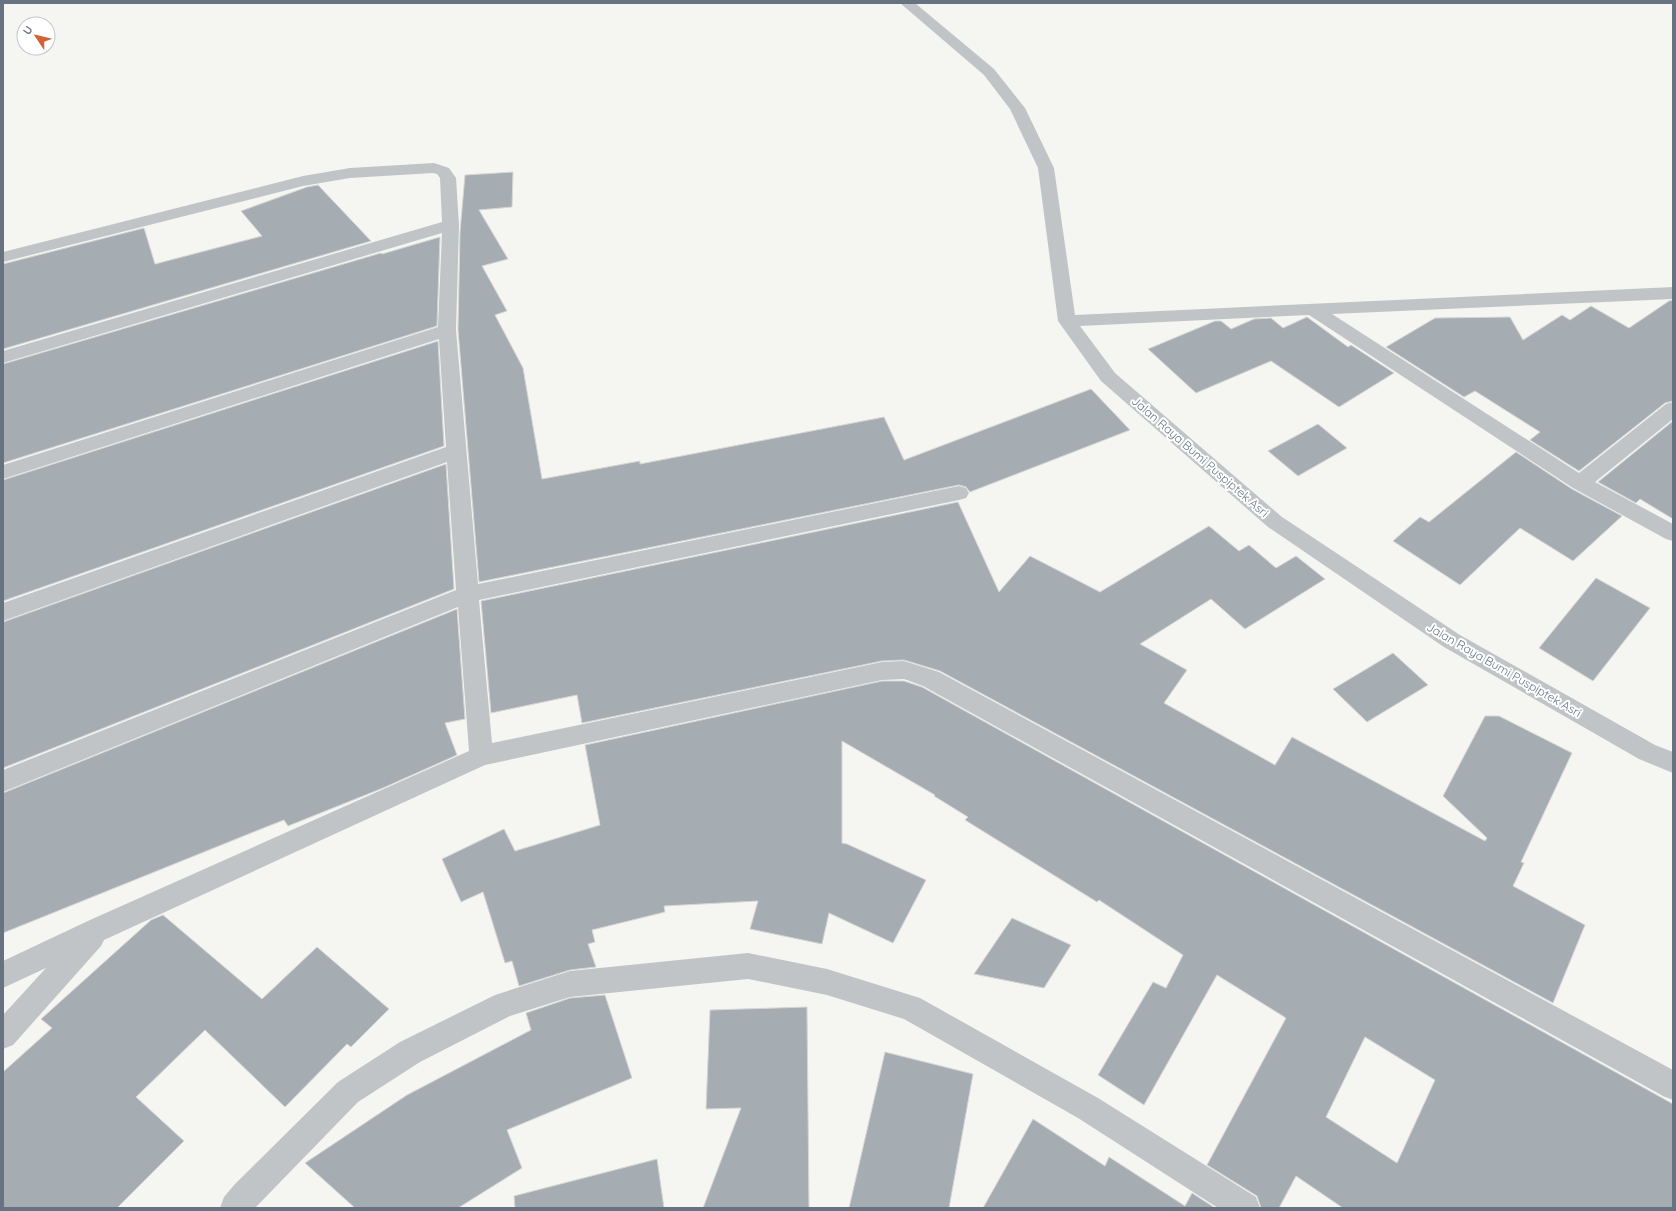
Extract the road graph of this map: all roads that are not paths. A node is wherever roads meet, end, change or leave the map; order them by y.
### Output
1 (907, 3) edge
2 (451, 225) junction
3 (3, 257) edge
4 (1673, 294) edge
5 (1313, 310) junction
6 (1067, 321) junction
7 (447, 330) junction
8 (3, 357) edge
9 (1673, 409) edge
10 (456, 451) junction
11 (3, 472) edge
12 (1580, 483) junction
13 (959, 493) dead end
14 (1673, 533) edge
15 (468, 594) junction
16 (3, 612) edge
17 (481, 756) junction
18 (1673, 764) edge
19 (3, 781) edge
20 (99, 929) junction
21 (3, 975) edge
22 (3, 1035) edge
23 (1673, 1086) edge
24 (247, 1204) edge
25 (1244, 1208) edge

1 - 6 street, Jalan Raya Bumi Puspiptek Asri
2 - 3 street
2 - 7 street
2 - 8 street
4 - 5 street
5 - 6 street
5 - 12 street
6 - 18 street, Jalan Raya Bumi Puspiptek Asri
7 - 10 street
7 - 11 street
9 - 12 street
10 - 15 street
10 - 16 street
12 - 14 street
13 - 15 street
15 - 17 street
15 - 19 street
17 - 20 street
17 - 23 street
20 - 21 street
20 - 22 street
24 - 25 street

